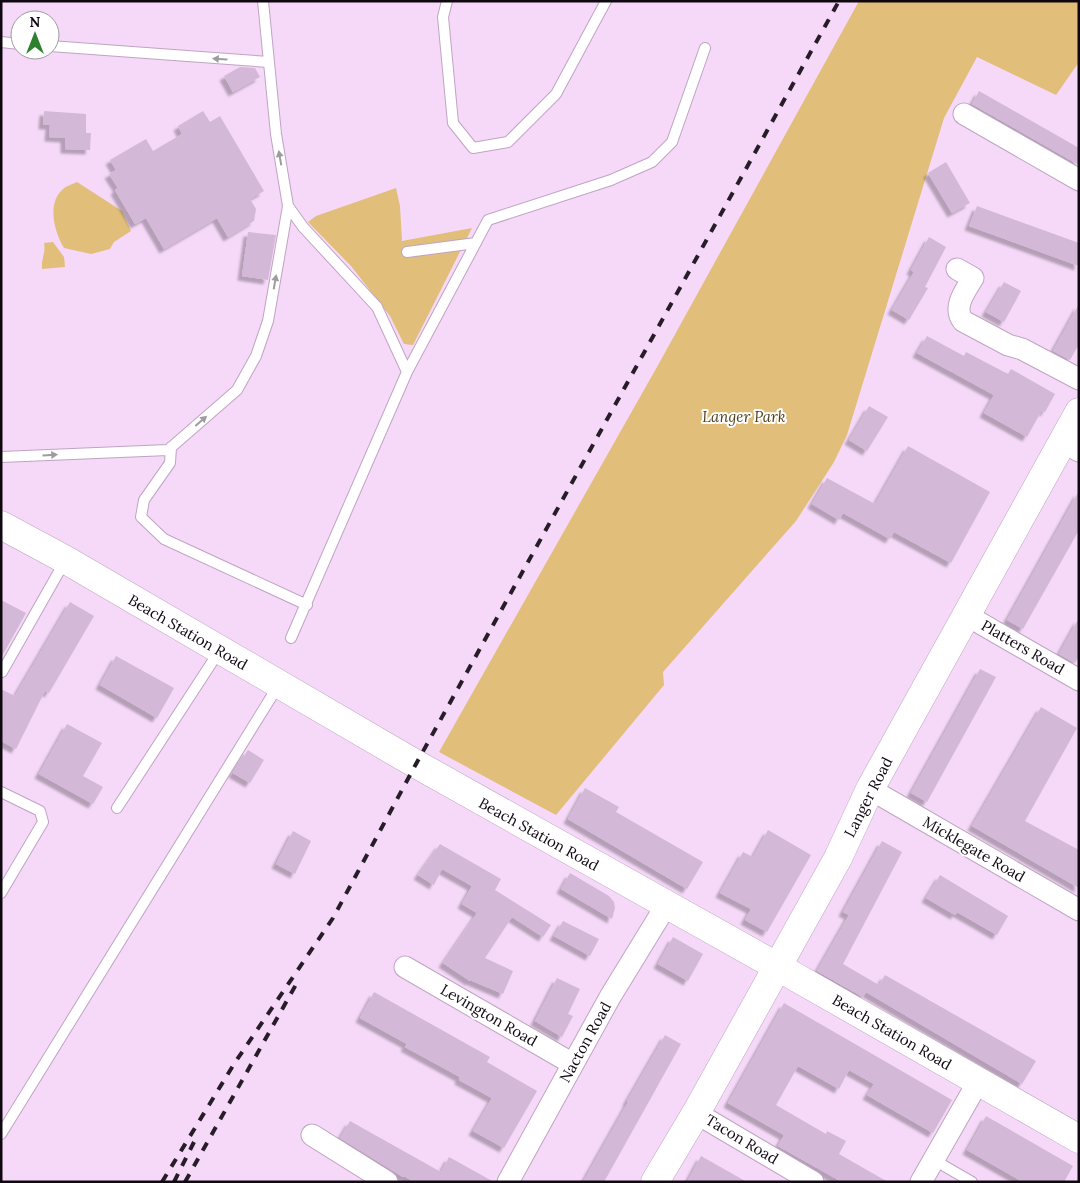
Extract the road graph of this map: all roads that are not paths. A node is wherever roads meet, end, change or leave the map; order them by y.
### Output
1 (263, 1) edge
2 (447, 1) edge
3 (606, 1) edge
4 (60, 47) edge
5 (705, 48) dead end
6 (269, 62) junction
7 (964, 114) dead end
8 (1079, 180) edge
9 (288, 206) junction
10 (476, 243) junction
11 (407, 252) dead end
12 (956, 269) dead end
13 (407, 372) junction
14 (1079, 379) edge
15 (1079, 412) edge
16 (1071, 446) edge
17 (171, 447) junction
18 (1, 457) edge
19 (1, 525) edge
20 (66, 560) junction
21 (306, 605) junction
22 (966, 615) junction
23 (291, 638) dead end
24 (220, 650) junction
25 (2, 672) edge
26 (1079, 680) edge
27 (279, 685) junction
28 (870, 789) junction
29 (1, 792) edge
30 (117, 808) dead end
31 (1, 893) edge
32 (667, 904) junction
33 (1079, 910) edge
34 (405, 967) dead end
35 (778, 967) junction
36 (573, 1064) junction
37 (978, 1082) junction
38 (696, 1112) junction
39 (1, 1134) edge
40 (312, 1135) dead end
41 (1079, 1139) edge
42 (934, 1160) junction
43 (387, 1182) edge
44 (508, 1182) edge
45 (655, 1182) edge
46 (813, 1182) edge
47 (921, 1182) edge
48 (972, 1182) edge

1 - 6 lane
2 - 3 lane
6 -> 4 lane
5 - 10 lane
9 -> 6 lane
7 - 8 street
9 - 13 lane
17 -> 9 lane
10 - 11 lane
10 - 13 lane
12 - 14 street
13 - 21 lane
15 - 16 main road, Langer Road
16 - 22 main road, Langer Road
18 -> 17 lane
17 - 21 lane
19 - 20 main road, Beach Station Road
20 - 24 main road, Beach Station Road
20 - 25 lane
21 - 23 lane
22 - 26 street, Platters Road
22 - 28 main road, Langer Road
24 - 27 main road, Beach Station Road
24 - 30 lane
27 - 32 main road, Beach Station Road
27 - 39 lane
28 - 33 street, Micklegate Road
28 - 35 main road, Langer Road
29 - 31 lane
32 - 35 main road, Beach Station Road
32 - 36 street, Nacton Road
34 - 36 street, Levington Road
35 - 37 main road, Beach Station Road
35 - 38 main road, Langer Road
36 - 44 street, Nacton Road
37 - 41 main road, Beach Station Road
37 - 42 street
38 - 45 main road, Langer Road
38 - 46 street, Tacon Road
40 - 43 street
42 - 47 street
42 - 48 lane

